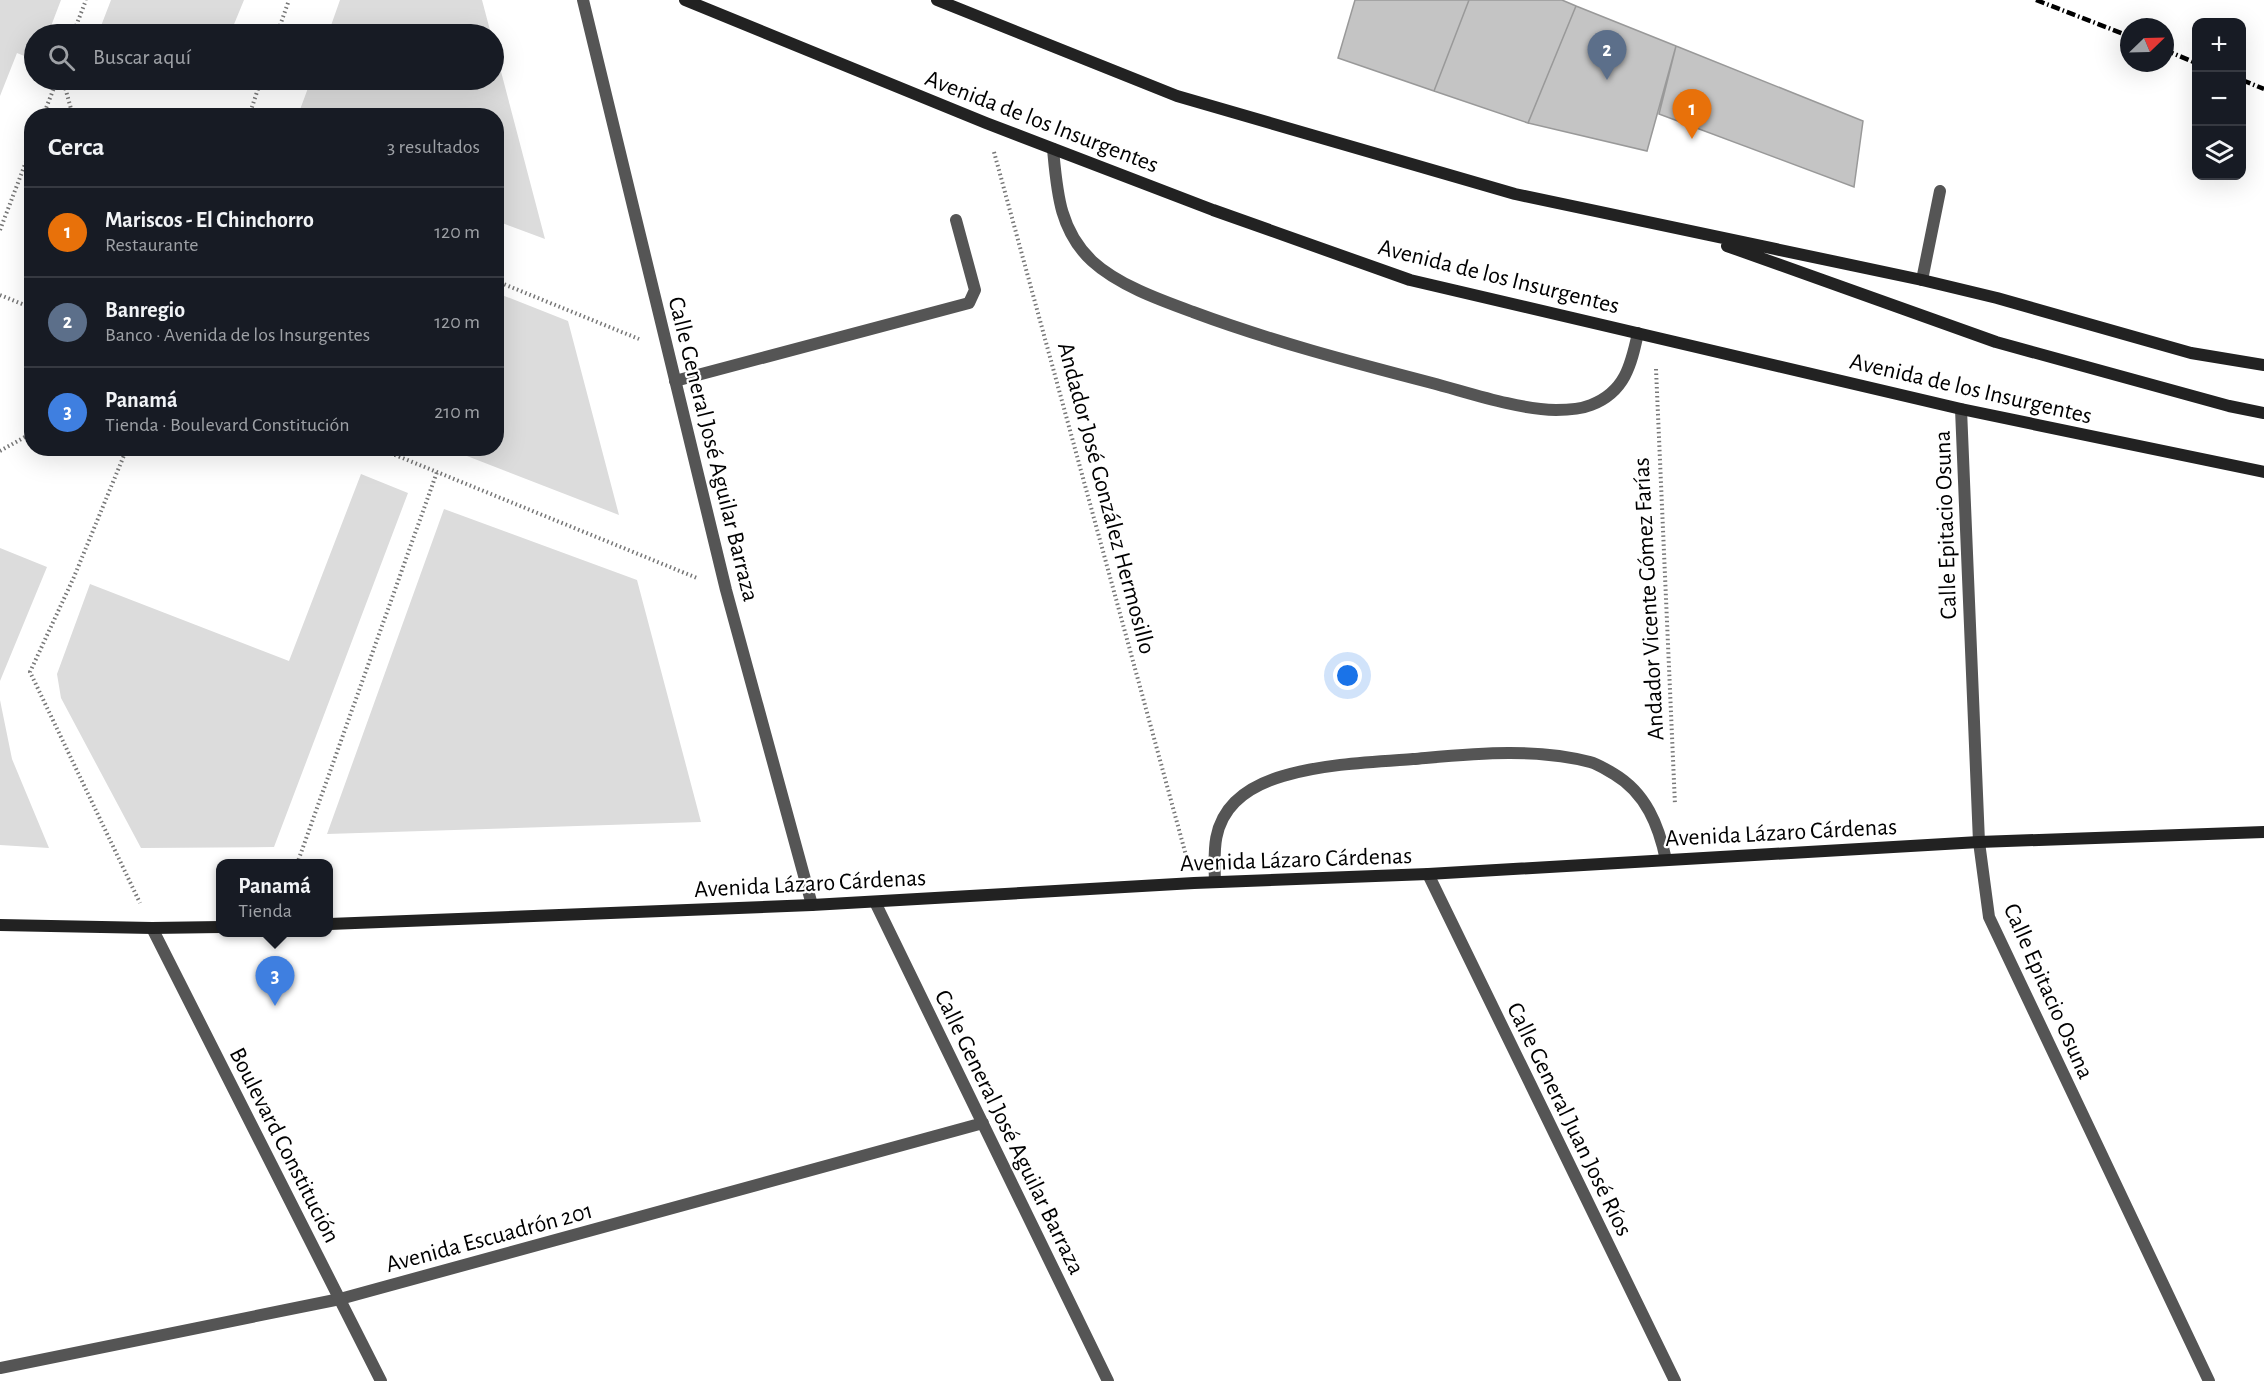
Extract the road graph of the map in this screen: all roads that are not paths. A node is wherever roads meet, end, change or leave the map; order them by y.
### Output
1 (583, 0) edge
2 (685, 0) edge
3 (937, 0) edge
4 (1053, 149) junction
5 (1940, 191) dead end
6 (956, 220) dead end
7 (1684, 230) junction
8 (1922, 280) junction
9 (1638, 333) junction
10 (2264, 365) edge
11 (675, 381) junction
12 (1961, 409) junction
13 (2264, 413) edge
14 (2264, 472) edge
15 (2264, 831) edge
16 (1979, 842) junction
17 (1666, 860) junction
18 (1428, 874) junction
19 (1215, 882) junction
20 (875, 902) junction
21 (812, 905) junction
22 (333, 924) edge
23 (0, 925) edge
24 (216, 927) edge
25 (152, 928) junction
26 (983, 1124) junction
27 (340, 1299) junction
28 (0, 1368) edge
29 (381, 1381) edge
30 (1108, 1381) edge
31 (1675, 1381) edge
32 (2209, 1381) edge

1 - 11 street, Calle General José Aguilar Barraza
2 - 4 main road, Avenida de los Insurgentes
3 - 7 main road
4 - 9 main road, Avenida de los Insurgentes
4 - 9 street
5 - 8 street
6 - 11 street
7 - 8 main road
7 - 13 main road
8 - 10 main road
9 - 12 main road, Avenida de los Insurgentes
11 - 21 street, Calle General José Aguilar Barraza
12 - 14 main road, Avenida de los Insurgentes
12 - 16 street, Calle Epitacio Osuna
15 - 16 main road, Avenida Lázaro Cárdenas
16 - 17 main road, Avenida Lázaro Cárdenas
16 - 32 street, Calle Epitacio Osuna
17 - 18 main road, Avenida Lázaro Cárdenas
17 - 19 street
18 - 19 main road, Avenida Lázaro Cárdenas
18 - 31 street, Calle General Juan José Ríos
19 - 20 main road, Avenida Lázaro Cárdenas
20 - 21 main road, Avenida Lázaro Cárdenas
20 - 26 street, Calle General José Aguilar Barraza
21 - 22 main road, Avenida Lázaro Cárdenas
23 - 25 main road
24 - 25 main road
25 - 27 street, Boulevard Constitución
26 - 27 street, Avenida Escuadrón 201
26 - 30 street, Calle General José Aguilar Barraza
27 - 28 street, Avenida Escuadrón 201
27 - 29 street, Boulevard Constitución

